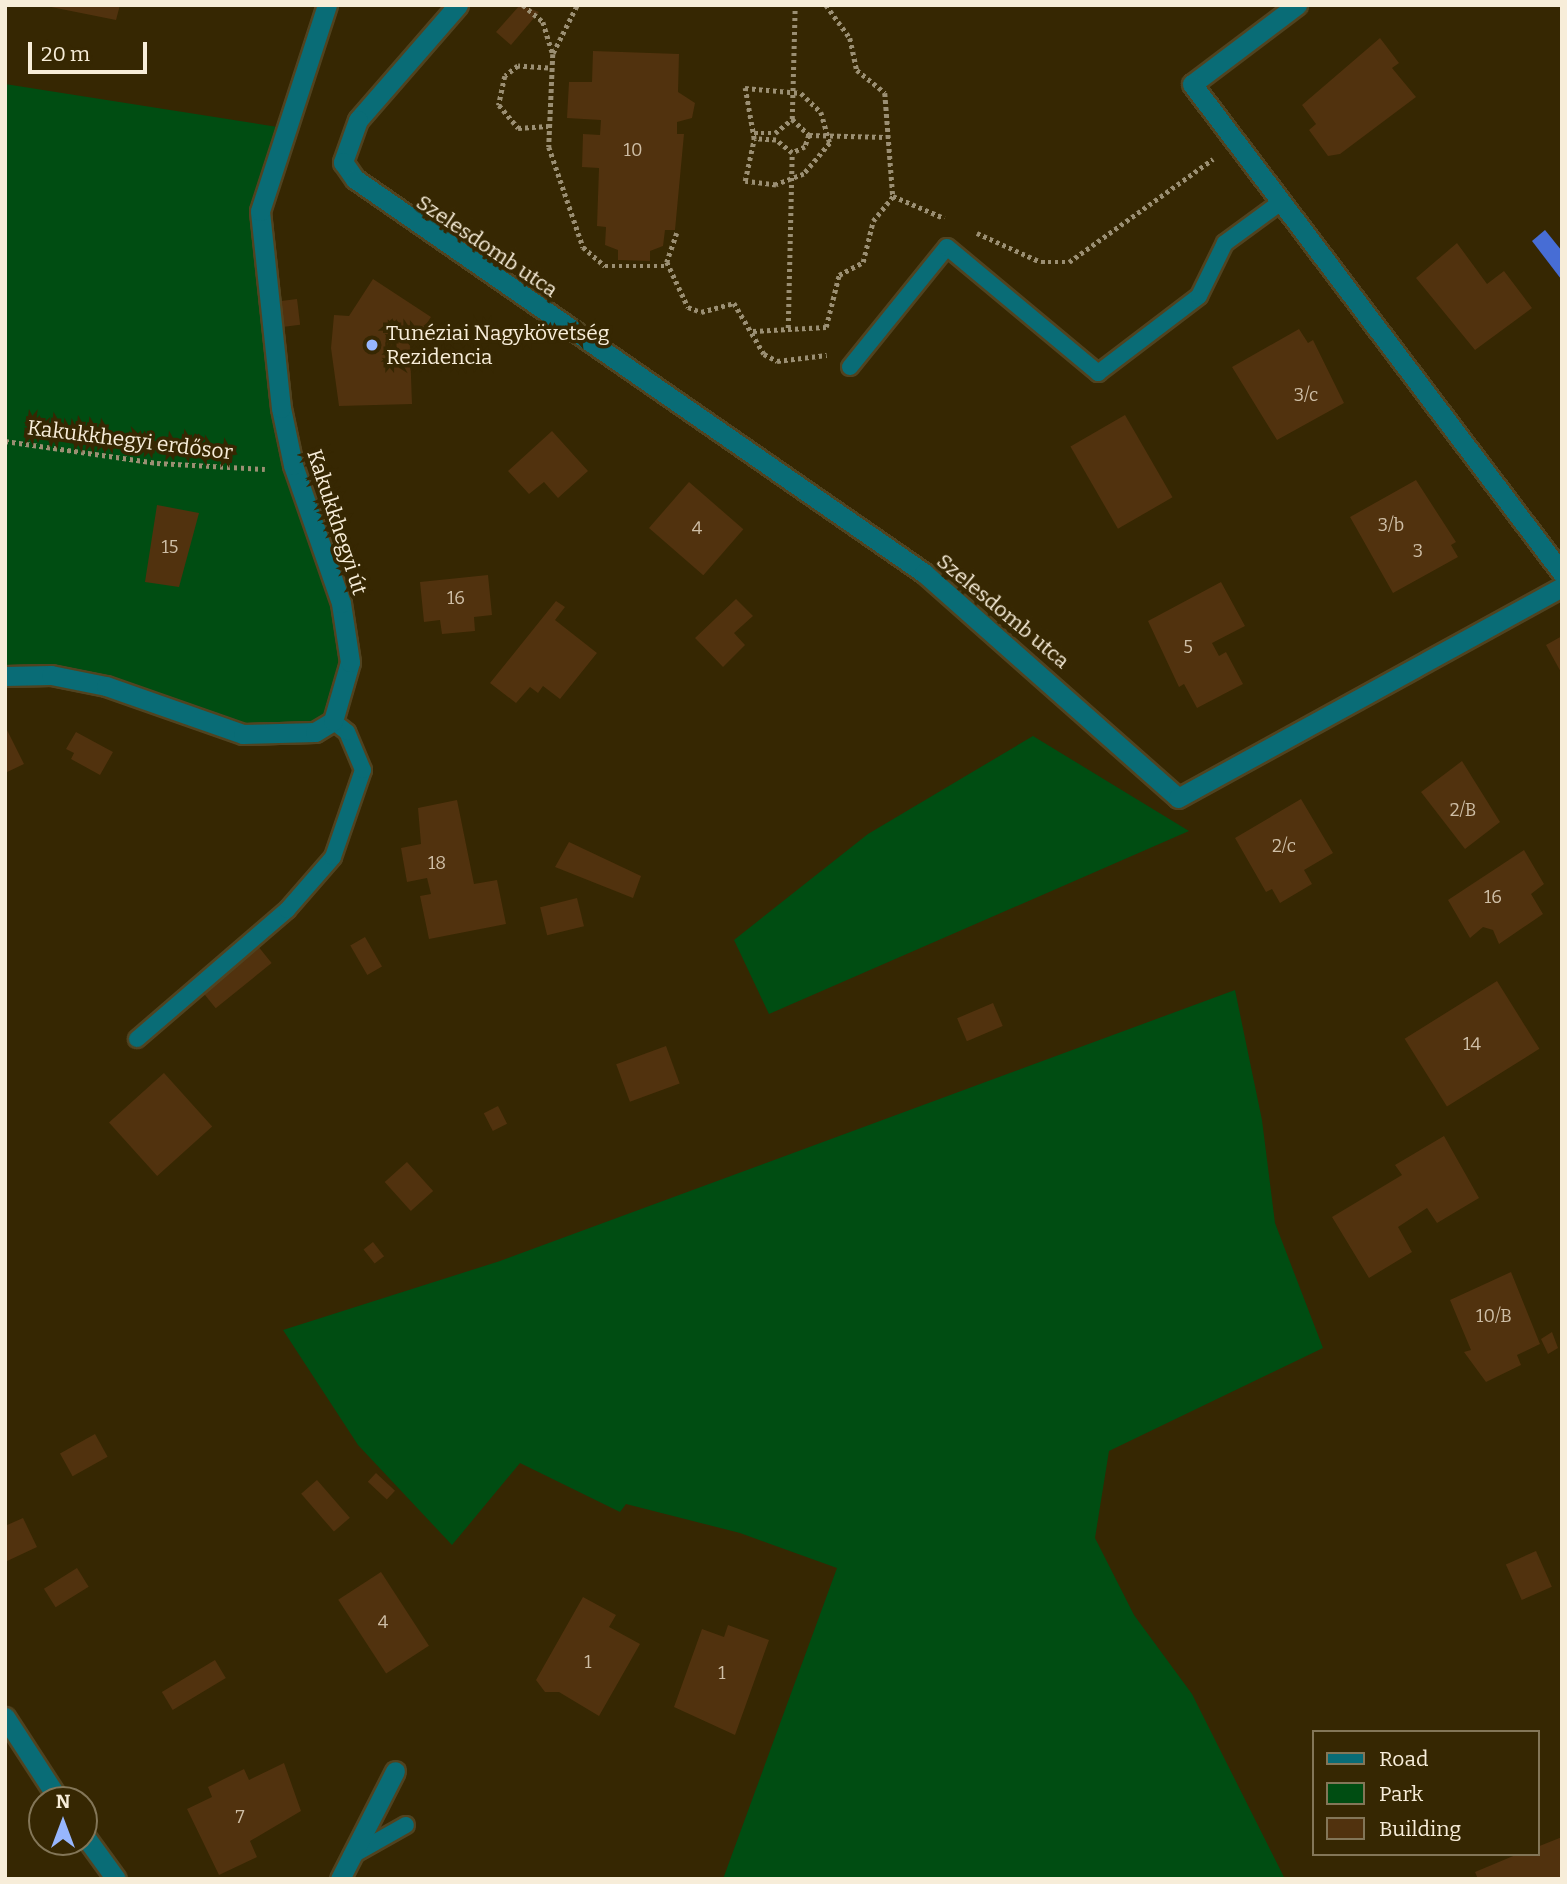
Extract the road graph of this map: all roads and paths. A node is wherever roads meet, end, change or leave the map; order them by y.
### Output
1 (327, 5) edge
2 (458, 5) edge
3 (523, 5) edge
4 (578, 5) edge
5 (826, 5) edge
6 (1297, 5) edge
7 (792, 6) edge
8 (553, 54) junction
9 (548, 68) junction
10 (792, 91) junction
11 (792, 119) junction
12 (548, 126) junction
13 (754, 133) junction
14 (809, 135) junction
15 (831, 135) junction
16 (886, 137) junction
17 (754, 139) junction
18 (792, 153) junction
19 (1212, 160) dead end
20 (792, 181) junction
21 (893, 196) junction
22 (1281, 202) junction
23 (957, 224) dead end
24 (970, 230) dead end
25 (677, 233) dead end
26 (668, 266) junction
27 (788, 328) junction
28 (752, 331) junction
29 (850, 367) joint
30 (5, 441) edge
31 (293, 465) junction
32 (1562, 573) edge
33 (1562, 587) edge
34 (5, 676) edge
35 (333, 721) junction
36 (136, 1039) dead end
37 (5, 1717) edge
38 (395, 1771) dead end
39 (50, 1786) edge
40 (407, 1825) dead end
41 (98, 1854) edge
42 (351, 1856) junction
43 (116, 1879) edge
44 (340, 1879) edge

1 - 31 street, Kakukkhegyi út
2 - 33 street, Szelesdomb utca
3 - 8 path
4 - 8 path
5 - 16 path
6 - 22 street
7 - 10 path
8 - 9 path
9 - 12 path
9 - 12 path
10 - 11 path
10 - 13 path
10 - 15 path
11 - 13 path
11 - 14 path
12 - 26 path
13 - 17 path
14 - 15 path
14 - 18 path
15 - 16 path
15 - 20 path
16 - 21 path
17 - 18 path
17 - 20 path
18 - 20 path
19 - 24 path
20 - 27 path
21 - 23 path
21 - 27 path
22 - 29 lane
22 - 32 street
25 - 26 path
26 - 28 path
27 - 28 path
28 - 29 path
30 - 31 path, Kakukkhegyi erdősor
31 - 35 street, Kakukkhegyi út
34 - 35 street
35 - 36 lane
37 - 39 street
38 - 42 street
40 - 42 lane
41 - 43 street
42 - 44 street

